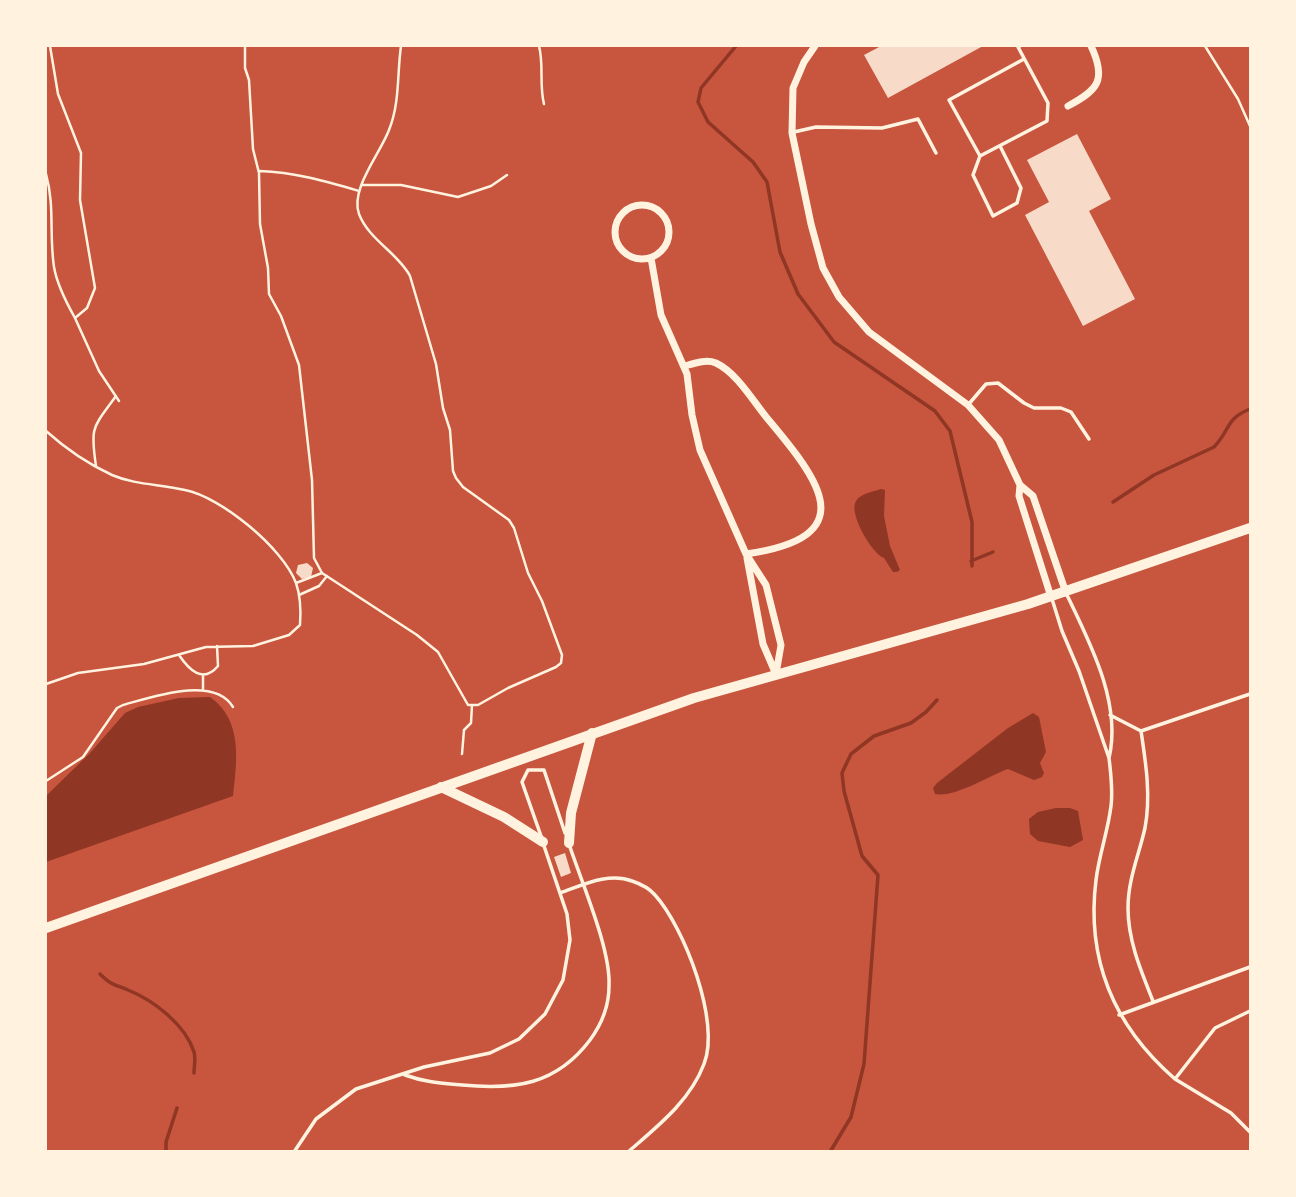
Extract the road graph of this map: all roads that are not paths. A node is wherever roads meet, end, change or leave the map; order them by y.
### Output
1 (816, 46) edge
2 (1020, 46) edge
3 (1091, 46) edge
4 (1024, 59) junction
5 (1068, 106) dead end
6 (792, 133) junction
7 (1000, 146) junction
8 (936, 153) dead end
9 (980, 156) junction
10 (651, 258) junction
11 (685, 366) junction
12 (968, 405) junction
13 (1089, 439) dead end
14 (1020, 485) junction
15 (1251, 528) edge
16 (746, 554) junction
17 (1066, 593) junction
18 (1051, 597) junction
19 (776, 674) junction
20 (1251, 694) edge
21 (1110, 715) junction
22 (1141, 731) junction
23 (592, 733) junction
24 (1109, 758) junction
25 (441, 787) junction
26 (543, 842) junction
27 (569, 843) junction
28 (583, 886) junction
29 (560, 892) junction
30 (46, 928) edge
31 (1251, 967) edge
32 (1153, 1001) junction
33 (1251, 1011) edge
34 (1119, 1015) junction
35 (405, 1075) junction
36 (1175, 1079) junction
37 (1251, 1132) edge
38 (294, 1152) edge
39 (628, 1152) edge

1 - 6 street
2 - 4 lane
3 - 5 street
4 - 7 lane
4 - 9 lane
6 - 8 lane
6 - 12 street
7 - 9 lane
7 - 9 lane
10 - 10 street
10 - 11 street
11 - 16 street
11 - 16 street
12 - 13 lane
12 - 14 street
14 - 17 street
14 - 18 street
15 - 17 main road
16 - 19 street
16 - 19 street
17 - 18 main road
17 - 21 lane
18 - 19 main road
18 - 24 lane
19 - 23 main road
20 - 22 lane
21 - 22 lane
21 - 24 lane
22 - 32 lane
23 - 25 main road
23 - 27 main road
24 - 34 lane
25 - 26 main road
25 - 30 main road
26 - 27 lane
26 - 29 lane
27 - 28 lane
28 - 29 lane
28 - 35 lane
28 - 39 lane
29 - 35 lane
31 - 32 lane
32 - 34 lane
33 - 36 lane
34 - 36 lane
35 - 38 lane
36 - 37 lane

